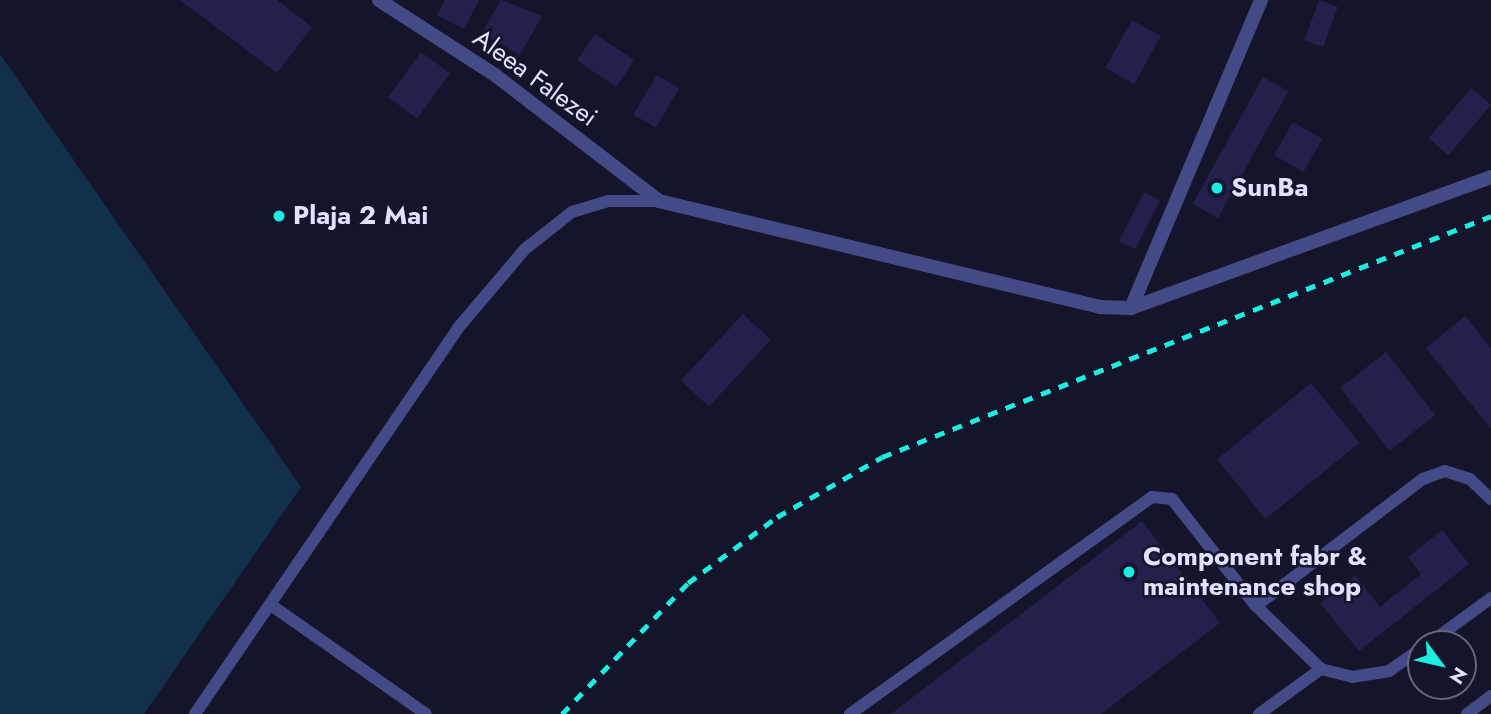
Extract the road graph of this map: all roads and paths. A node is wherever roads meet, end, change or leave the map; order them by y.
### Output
1 (379, 0) edge
2 (1261, 0) edge
3 (1491, 177) edge
4 (659, 201) junction
5 (1130, 308) junction
6 (1491, 499) edge
7 (1491, 598) edge
8 (271, 605) junction
9 (1256, 606) junction
10 (1447, 630) edge
11 (1407, 659) edge
12 (1321, 669) junction
13 (1491, 696) edge
14 (195, 714) edge
15 (426, 714) edge
16 (850, 714) edge
17 (1259, 714) edge
18 (1467, 714) edge

1 - 4 street, Aleea Falezei
2 - 5 street
3 - 5 street
4 - 5 street
4 - 8 lane
6 - 9 lane
7 - 10 lane
8 - 14 lane
8 - 15 lane
9 - 12 lane
9 - 16 lane
11 - 12 lane
12 - 17 lane
13 - 18 lane

